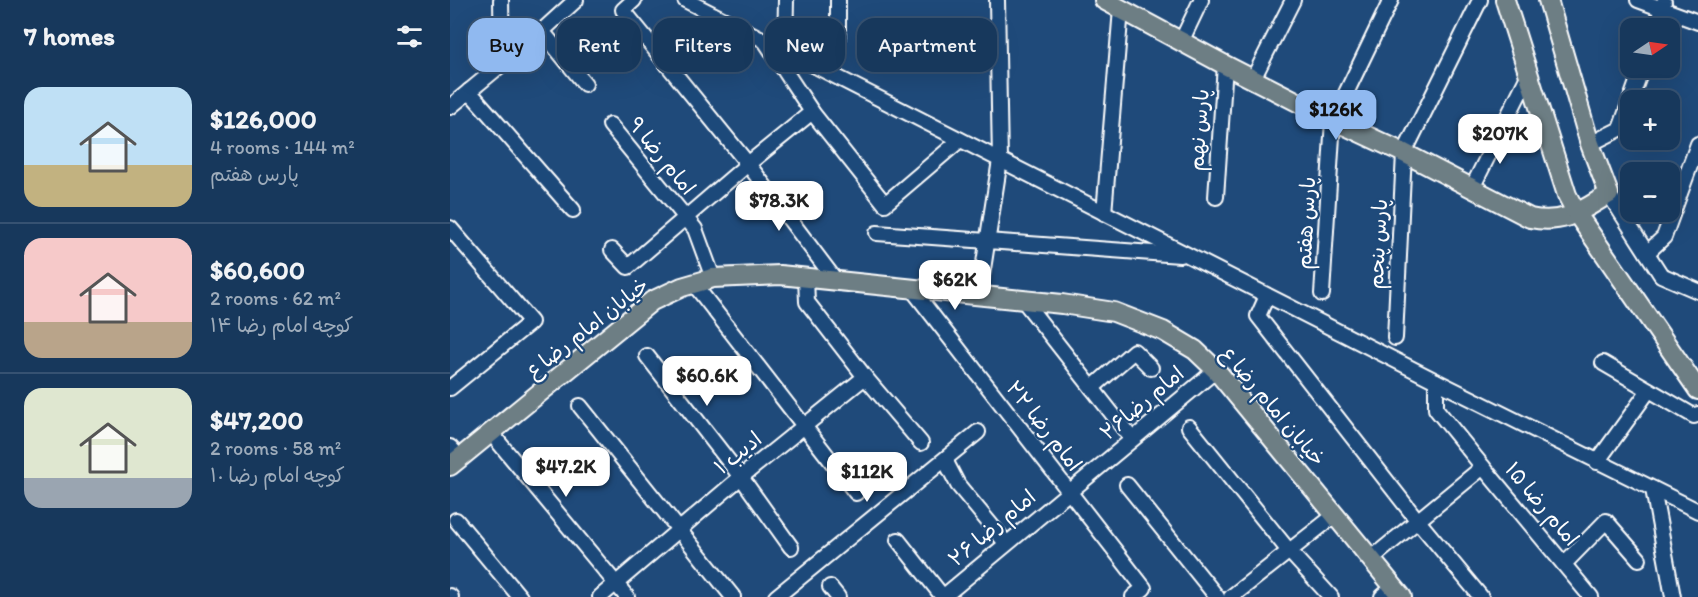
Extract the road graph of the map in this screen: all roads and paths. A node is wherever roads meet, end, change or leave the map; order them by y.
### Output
1 (501, 0) edge
2 (576, 0) edge
3 (634, 0) edge
4 (685, 0) edge
5 (786, 0) edge
6 (838, 0) edge
7 (997, 0) edge
8 (1104, 0) edge
9 (1201, 0) edge
10 (1293, 0) edge
11 (1391, 0) edge
12 (1480, 0) edge
13 (1505, 0) edge
14 (1548, 0) edge
15 (1638, 0) edge
16 (1664, 4) edge
17 (1121, 9) junction
18 (501, 18) edge
19 (786, 18) edge
20 (838, 18) edge
21 (1698, 22) edge
22 (545, 28) edge
23 (545, 35) edge
24 (764, 40) joint
25 (1181, 42) junction
26 (1225, 65) junction
27 (492, 72) edge
28 (826, 72) edge
29 (1528, 76) junction
30 (1638, 78) edge
31 (1253, 79) junction
32 (585, 84) dead end
33 (469, 91) junction
34 (450, 107) edge
35 (812, 112) junction
36 (1333, 120) junction
37 (610, 125) dead end
38 (960, 140) junction
39 (1590, 144) junction
40 (1698, 144) edge
41 (1404, 153) junction
42 (1000, 160) junction
43 (748, 164) junction
44 (1472, 188) junction
45 (1609, 194) junction
46 (1216, 197) dead end
47 (573, 210) dead end
48 (1104, 213) junction
49 (1577, 214) junction
50 (685, 217) junction
51 (450, 228) edge
52 (877, 233) dead end
53 (989, 242) junction
54 (612, 249) dead end
55 (1647, 253) junction
56 (1188, 256) junction
57 (712, 278) junction
58 (806, 278) junction
59 (836, 281) junction
60 (694, 284) junction
61 (912, 289) junction
62 (1698, 291) edge
63 (1322, 294) dead end
64 (979, 295) junction
65 (1267, 296) junction
66 (1023, 300) junction
67 (1395, 338) dead end
68 (647, 356) dead end
69 (1604, 363) dead end
70 (1151, 368) dead end
71 (1216, 369) junction
72 (865, 377) junction
73 (1436, 381) junction
74 (450, 388) edge
75 (1092, 388) junction
76 (1649, 390) junction
77 (1698, 390) edge
78 (580, 406) dead end
79 (1698, 414) edge
80 (804, 427) junction
81 (1190, 427) dead end
82 (978, 432) dead end
83 (491, 433) junction
84 (1132, 439) junction
85 (921, 442) dead end
86 (453, 457) edge
87 (945, 460) junction
88 (1597, 462) junction
89 (1483, 467) junction
90 (741, 477) junction
91 (1127, 485) dead end
92 (1653, 489) junction
93 (1068, 491) junction
94 (856, 493) dead end
95 (1698, 511) edge
96 (1335, 515) junction
97 (456, 520) dead end
98 (1418, 521) junction
99 (679, 531) junction
100 (898, 540) dead end
101 (1006, 543) junction
102 (791, 547) dead end
103 (1289, 551) junction
104 (1371, 559) junction
105 (1639, 559) dead end
106 (1564, 564) junction
107 (616, 584) junction
108 (1393, 594) edge
109 (520, 597) edge
110 (600, 597) edge
111 (627, 597) edge
112 (732, 597) edge
113 (776, 597) edge
114 (943, 597) edge
115 (1133, 597) edge
116 (1217, 597) edge
117 (1231, 597) edge
118 (1331, 597) edge
119 (1481, 597) edge
120 (1591, 597) edge
121 (1673, 597) edge

1 - 18 street
2 - 22 street
3 - 43 street
4 - 24 street
5 - 19 street
6 - 20 street
7 - 42 street
8 - 17 main road
9 - 25 street
10 - 31 street
11 - 36 street
12 - 41 street
13 - 29 main road
14 - 39 main road
15 - 16 street
16 - 21 street
17 - 25 main road
17 - 48 street
23 - 32 street
24 - 35 street
25 - 26 main road
26 - 31 main road
26 - 46 street, پارس‌‌ نهم
27 - 33 street
28 - 38 street
29 - 44 street
29 - 49 main road
30 - 39 street
31 - 36 main road
33 - 34 street
33 - 47 street
35 - 38 street
35 - 43 street
36 - 41 main road
36 - 63 street, پارس‌‌ هفتم
37 - 50 street, امام رضا ۹
38 - 42 street
39 - 45 main road
40 - 55 street
41 - 44 main road
41 - 67 street, پارس‌‌ پنجم
42 - 48 street
42 - 53 street
43 - 50 street
43 - 59 street
44 - 49 main road
45 - 49 main road
45 - 55 street
48 - 56 street
49 - 77 main road
50 - 54 street
50 - 57 street, امام رضا ۹
51 - 74 street
52 - 53 street
53 - 56 street
53 - 64 street
55 - 62 street
56 - 65 street
57 - 58 main road, خیابان امام رضا ع
57 - 60 main road, خیابان امام رضا ع
58 - 59 main road, خیابان امام رضا ع
58 - 72 street
59 - 61 main road, خیابان امام رضا ع
60 - 80 street
60 - 83 main road, خیابان امام رضا ع
61 - 64 main road, خیابان امام رضا ع
61 - 93 street, امام رضا ۲۲
64 - 66 main road, خیابان امام رضا ع
65 - 73 street
65 - 98 street
66 - 71 main road, خیابان امام رضا ع
66 - 75 street
68 - 90 street
69 - 76 street
70 - 75 street
71 - 84 street, امام رضا۲۶
71 - 96 main road, خیابان امام رضا ع
72 - 80 street, ادیب ۱
72 - 85 street
73 - 88 street
73 - 89 street
75 - 84 street
76 - 79 street
76 - 88 street
78 - 99 street
80 - 90 street, ادیب ۱
80 - 94 street
81 - 103 street
82 - 87 street
83 - 86 main road, خیابان امام رضا ع
83 - 107 street
84 - 93 street, امام رضا۲۶
87 - 101 street
87 - 113 street
88 - 92 street
89 - 98 street, ۱۵ امام رضا
89 - 106 street, ۱۵ امام رضا
90 - 99 street, ادیب ۱
90 - 102 street
91 - 116 street
92 - 95 street
92 - 121 street
93 - 101 street, امام رضا ۲۶
93 - 115 street, امام رضا ۲۲
96 - 103 street
96 - 104 main road, خیابان امام رضا ع
97 - 109 street
98 - 104 street, ۱۵ امام رضا
98 - 119 street
99 - 107 street, ادیب ۱
99 - 112 street
100 - 114 street
101 - 114 street, امام رضا ۲۶
103 - 117 street
103 - 118 street
104 - 108 main road, خیابان امام رضا ع
105 - 106 street
106 - 120 street, ۱۵ امام رضا
107 - 110 street, ادیب ۱
107 - 111 street

